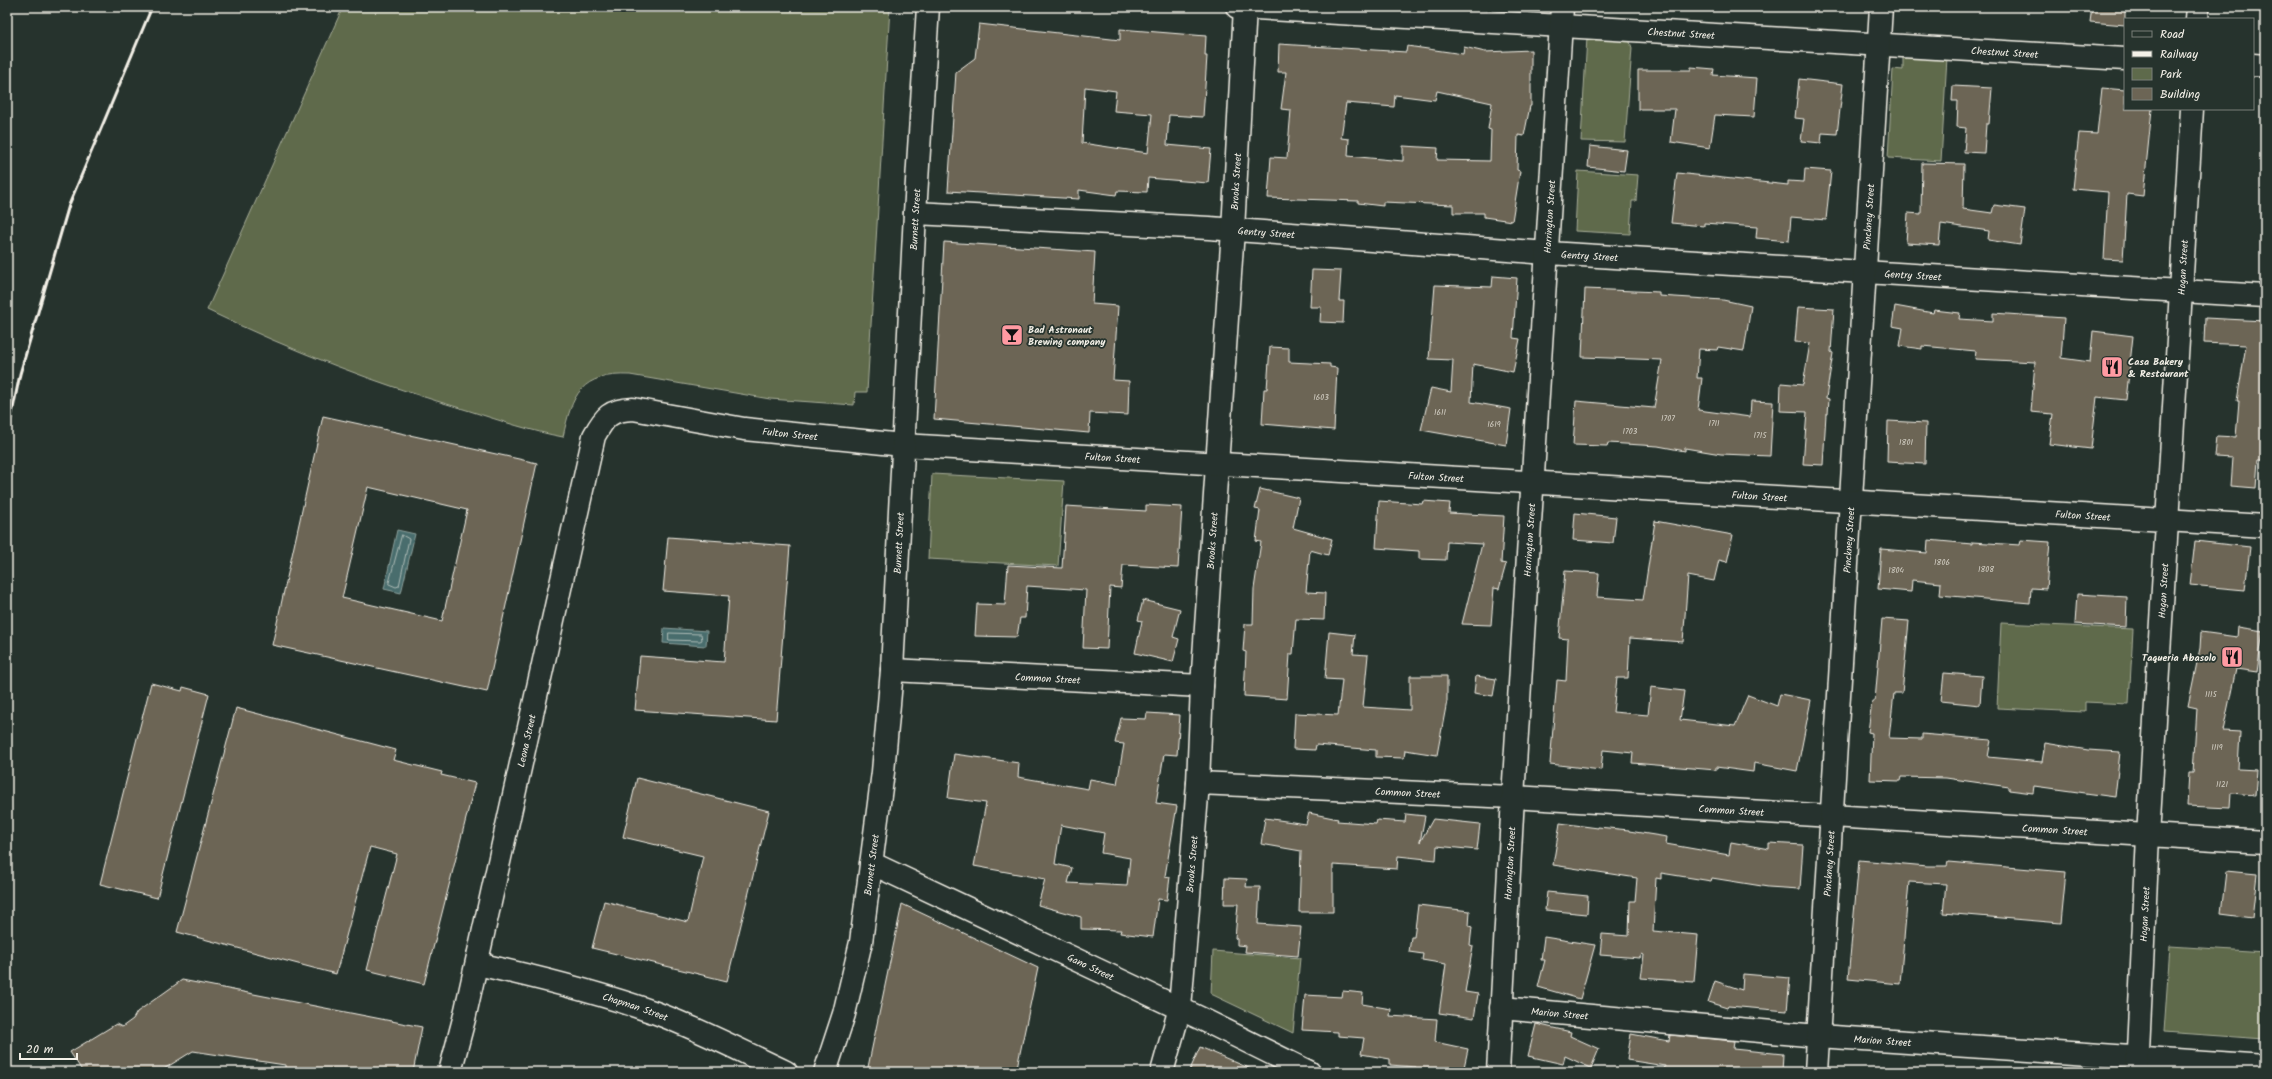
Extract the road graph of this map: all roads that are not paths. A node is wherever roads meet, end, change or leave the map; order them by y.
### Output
1 (928, 7) edge
2 (1243, 7) edge
3 (1881, 7) edge
4 (2198, 7) edge
5 (1562, 17) edge
6 (2197, 18) edge
7 (1879, 45) junction
8 (2124, 60) edge
9 (2254, 65) edge
10 (2265, 66) edge
11 (2192, 110) edge
12 (915, 213) junction
13 (1233, 230) junction
14 (1548, 253) junction
15 (1865, 272) junction
16 (2182, 290) junction
17 (2265, 296) edge
18 (610, 413) joint
19 (903, 445) junction
20 (1218, 462) junction
21 (1534, 481) junction
22 (1851, 500) junction
23 (2168, 520) junction
24 (2265, 526) edge
25 (892, 670) junction
26 (1202, 686) junction
27 (1198, 783) junction
28 (1513, 797) junction
29 (1832, 816) junction
30 (2148, 836) junction
31 (2265, 842) edge
32 (871, 863) junction
33 (477, 964) junction
34 (1180, 1008) junction
35 (1501, 1008) junction
36 (1818, 1036) junction
37 (2137, 1065) edge
38 (2265, 1066) edge
39 (450, 1072) edge
40 (786, 1072) edge
41 (826, 1072) edge
42 (1162, 1072) edge
43 (1309, 1072) edge
44 (1498, 1072) edge
45 (1816, 1072) edge

1 - 12 street, Burnett Street
2 - 5 street, Chestnut Street
2 - 13 street, Brooks Street
3 - 7 street, Pinckney Street
4 - 6 street
5 - 7 street, Chestnut Street
5 - 14 street, Harrington Street
7 - 8 street, Chestnut Street
7 - 15 street, Pinckney Street
9 - 10 street
11 - 16 street, Hogan Street
12 - 13 street, Gentry Street
12 - 19 street, Burnett Street
13 - 14 street, Gentry Street
13 - 20 street, Brooks Street
14 - 15 street, Gentry Street
14 - 21 street, Harrington Street
15 - 16 street, Gentry Street
15 - 22 street, Pinckney Street
16 - 17 street, Gentry Street
16 - 23 street, Hogan Street
18 - 19 street, Fulton Street
18 - 33 street, Leona Street
19 - 20 street, Fulton Street
19 - 25 street, Burnett Street
20 - 21 street, Fulton Street
20 - 26 street, Brooks Street
21 - 22 street, Fulton Street
21 - 28 street, Harrington Street
22 - 23 street, Fulton Street
22 - 29 street, Pinckney Street
23 - 24 street, Fulton Street
23 - 30 street, Hogan Street
25 - 26 street, Common Street
25 - 32 street, Burnett Street
26 - 27 street, Brooks Street
27 - 28 street, Common Street
27 - 34 street, Brooks Street
28 - 29 street, Common Street
28 - 35 street, Harrington Street
29 - 30 street, Common Street
29 - 36 street, Pinckney Street
30 - 31 street, Common Street
30 - 37 street, Hogan Street
32 - 34 street, Gano Street
32 - 41 street, Burnett Street
33 - 39 street, Leona Street
33 - 40 street, Chapman Street
34 - 42 street, Brooks Street
34 - 43 street, Gano Street
35 - 36 street, Marion Street
35 - 44 street, Harrington Street
36 - 37 street, Marion Street
36 - 45 street, Pinckney Street
37 - 38 street, Marion Street

